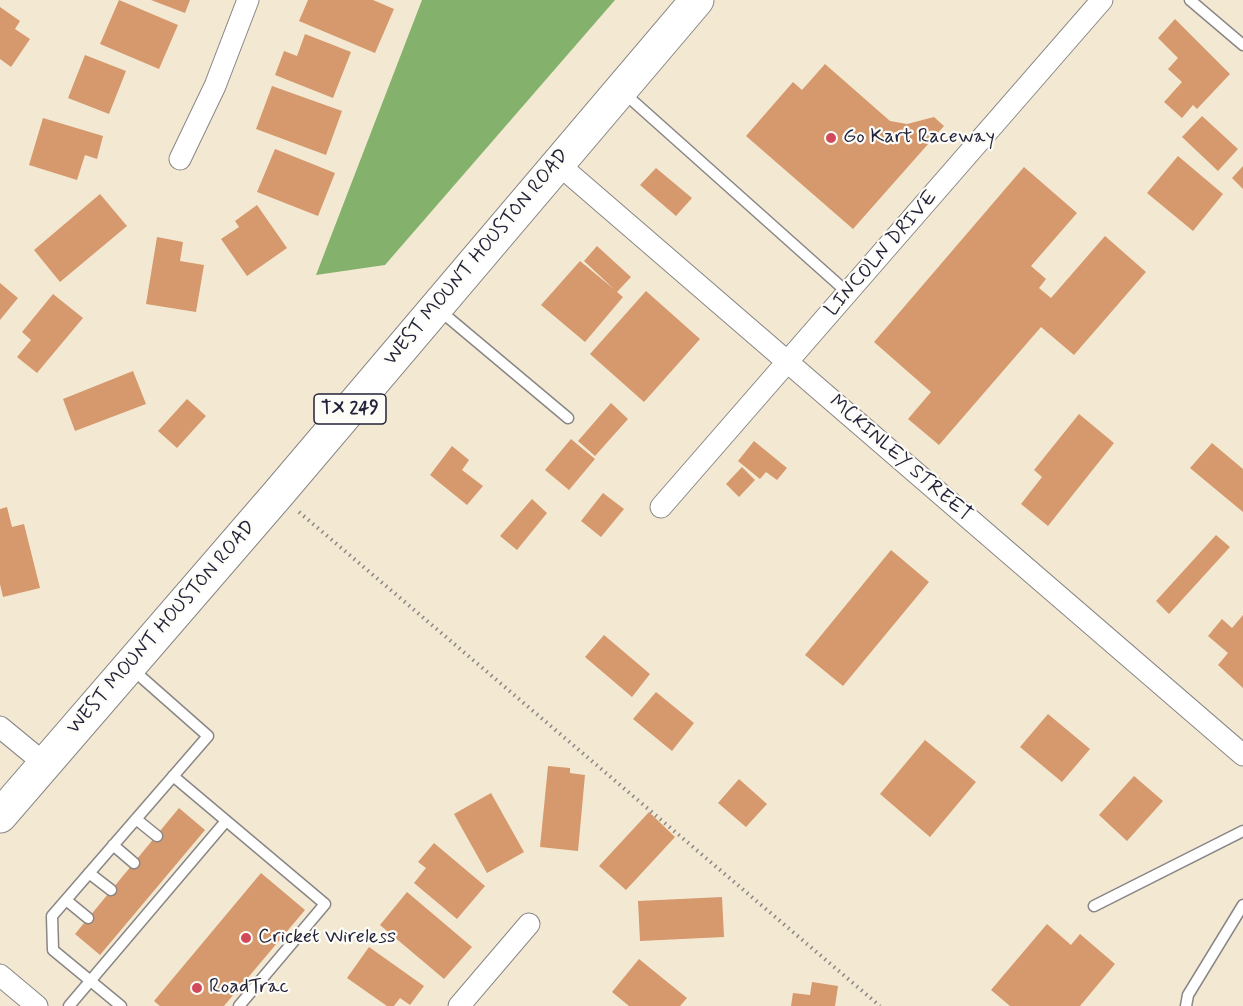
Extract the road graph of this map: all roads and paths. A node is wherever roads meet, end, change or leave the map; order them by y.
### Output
1 (248, 0) edge
2 (697, 0) edge
3 (1102, 0) edge
4 (1190, 0) edge
5 (1243, 45) edge
6 (620, 89) junction
7 (180, 159) dead end
8 (557, 163) junction
9 (848, 293) junction
10 (435, 307) junction
11 (788, 362) junction
12 (568, 418) dead end
13 (278, 494) junction
14 (661, 507) dead end
15 (129, 666) junction
16 (0, 727) edge
17 (1243, 755) edge
18 (45, 764) junction
19 (173, 776) junction
20 (0, 816) edge
21 (136, 819) junction
22 (226, 820) junction
23 (1243, 831) edge
24 (157, 836) dead end
25 (113, 845) junction
26 (134, 863) dead end
27 (89, 873) junction
28 (111, 890) dead end
29 (66, 900) junction
30 (1243, 905) edge
31 (1094, 906) dead end
32 (88, 918) dead end
33 (529, 924) dead end
34 (0, 975) edge
35 (90, 981) junction
36 (37, 1006) edge
37 (69, 1006) edge
38 (121, 1006) edge
39 (239, 1006) edge
40 (459, 1006) edge
41 (880, 1006) edge
42 (1186, 1006) edge

1 - 7 street
2 - 6 main road, WEST MOUNT HOUSTON ROAD / TX 249
3 - 9 street, LINCOLN DRIVE
4 - 5 lane
6 - 8 main road, WEST MOUNT HOUSTON ROAD / TX 249
6 - 9 lane
8 - 10 main road, WEST MOUNT HOUSTON ROAD / TX 249
8 - 11 street, MCKINLEY STREET
9 - 11 street, LINCOLN DRIVE
10 - 12 lane
10 - 13 main road, WEST MOUNT HOUSTON ROAD / TX 249
11 - 14 street, LINCOLN DRIVE
11 - 17 street, MCKINLEY STREET
13 - 15 main road, WEST MOUNT HOUSTON ROAD / TX 249
13 - 41 path
15 - 18 main road, WEST MOUNT HOUSTON ROAD / TX 249
15 - 19 lane
16 - 18 street
18 - 20 main road, WEST MOUNT HOUSTON ROAD / TX 249
19 - 21 lane
19 - 22 lane
21 - 24 lane
21 - 25 lane
22 - 35 lane
22 - 39 lane
23 - 31 lane
25 - 26 lane
25 - 27 lane
27 - 28 lane
27 - 29 lane
29 - 32 lane
29 - 35 lane
30 - 42 lane
33 - 40 street
34 - 36 street
35 - 37 lane
35 - 38 lane

